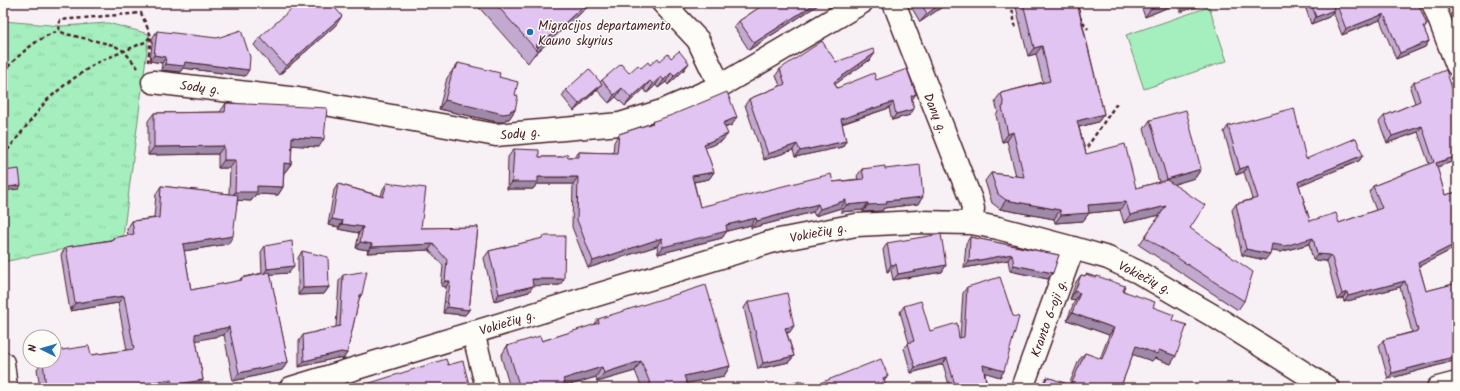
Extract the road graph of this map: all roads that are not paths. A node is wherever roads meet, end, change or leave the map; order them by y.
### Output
1 (663, 3) edge
2 (861, 3) edge
3 (894, 3) edge
4 (1434, 3) edge
5 (1457, 65) edge
6 (147, 73) road end
7 (720, 86) junction
8 (971, 223) junction
9 (1073, 248) junction
10 (473, 332) junction
11 (3, 363) edge
12 (1457, 383) edge
13 (6, 388) edge
14 (291, 388) edge
15 (487, 388) edge
16 (1022, 388) edge
17 (1328, 388) edge
18 (1438, 388) edge

1 - 7 street
2 - 7 street, Sodų g.
3 - 8 street, Danų g.
4 - 5 street
6 - 7 street, Sodų g.
8 - 9 street, Vokiečių g.
8 - 10 street, Vokiečių g.
9 - 16 street, Kranto 6-oji g.
9 - 17 street, Vokiečių g.
10 - 14 street, Vokiečių g.
10 - 15 street
11 - 13 street
12 - 18 street

